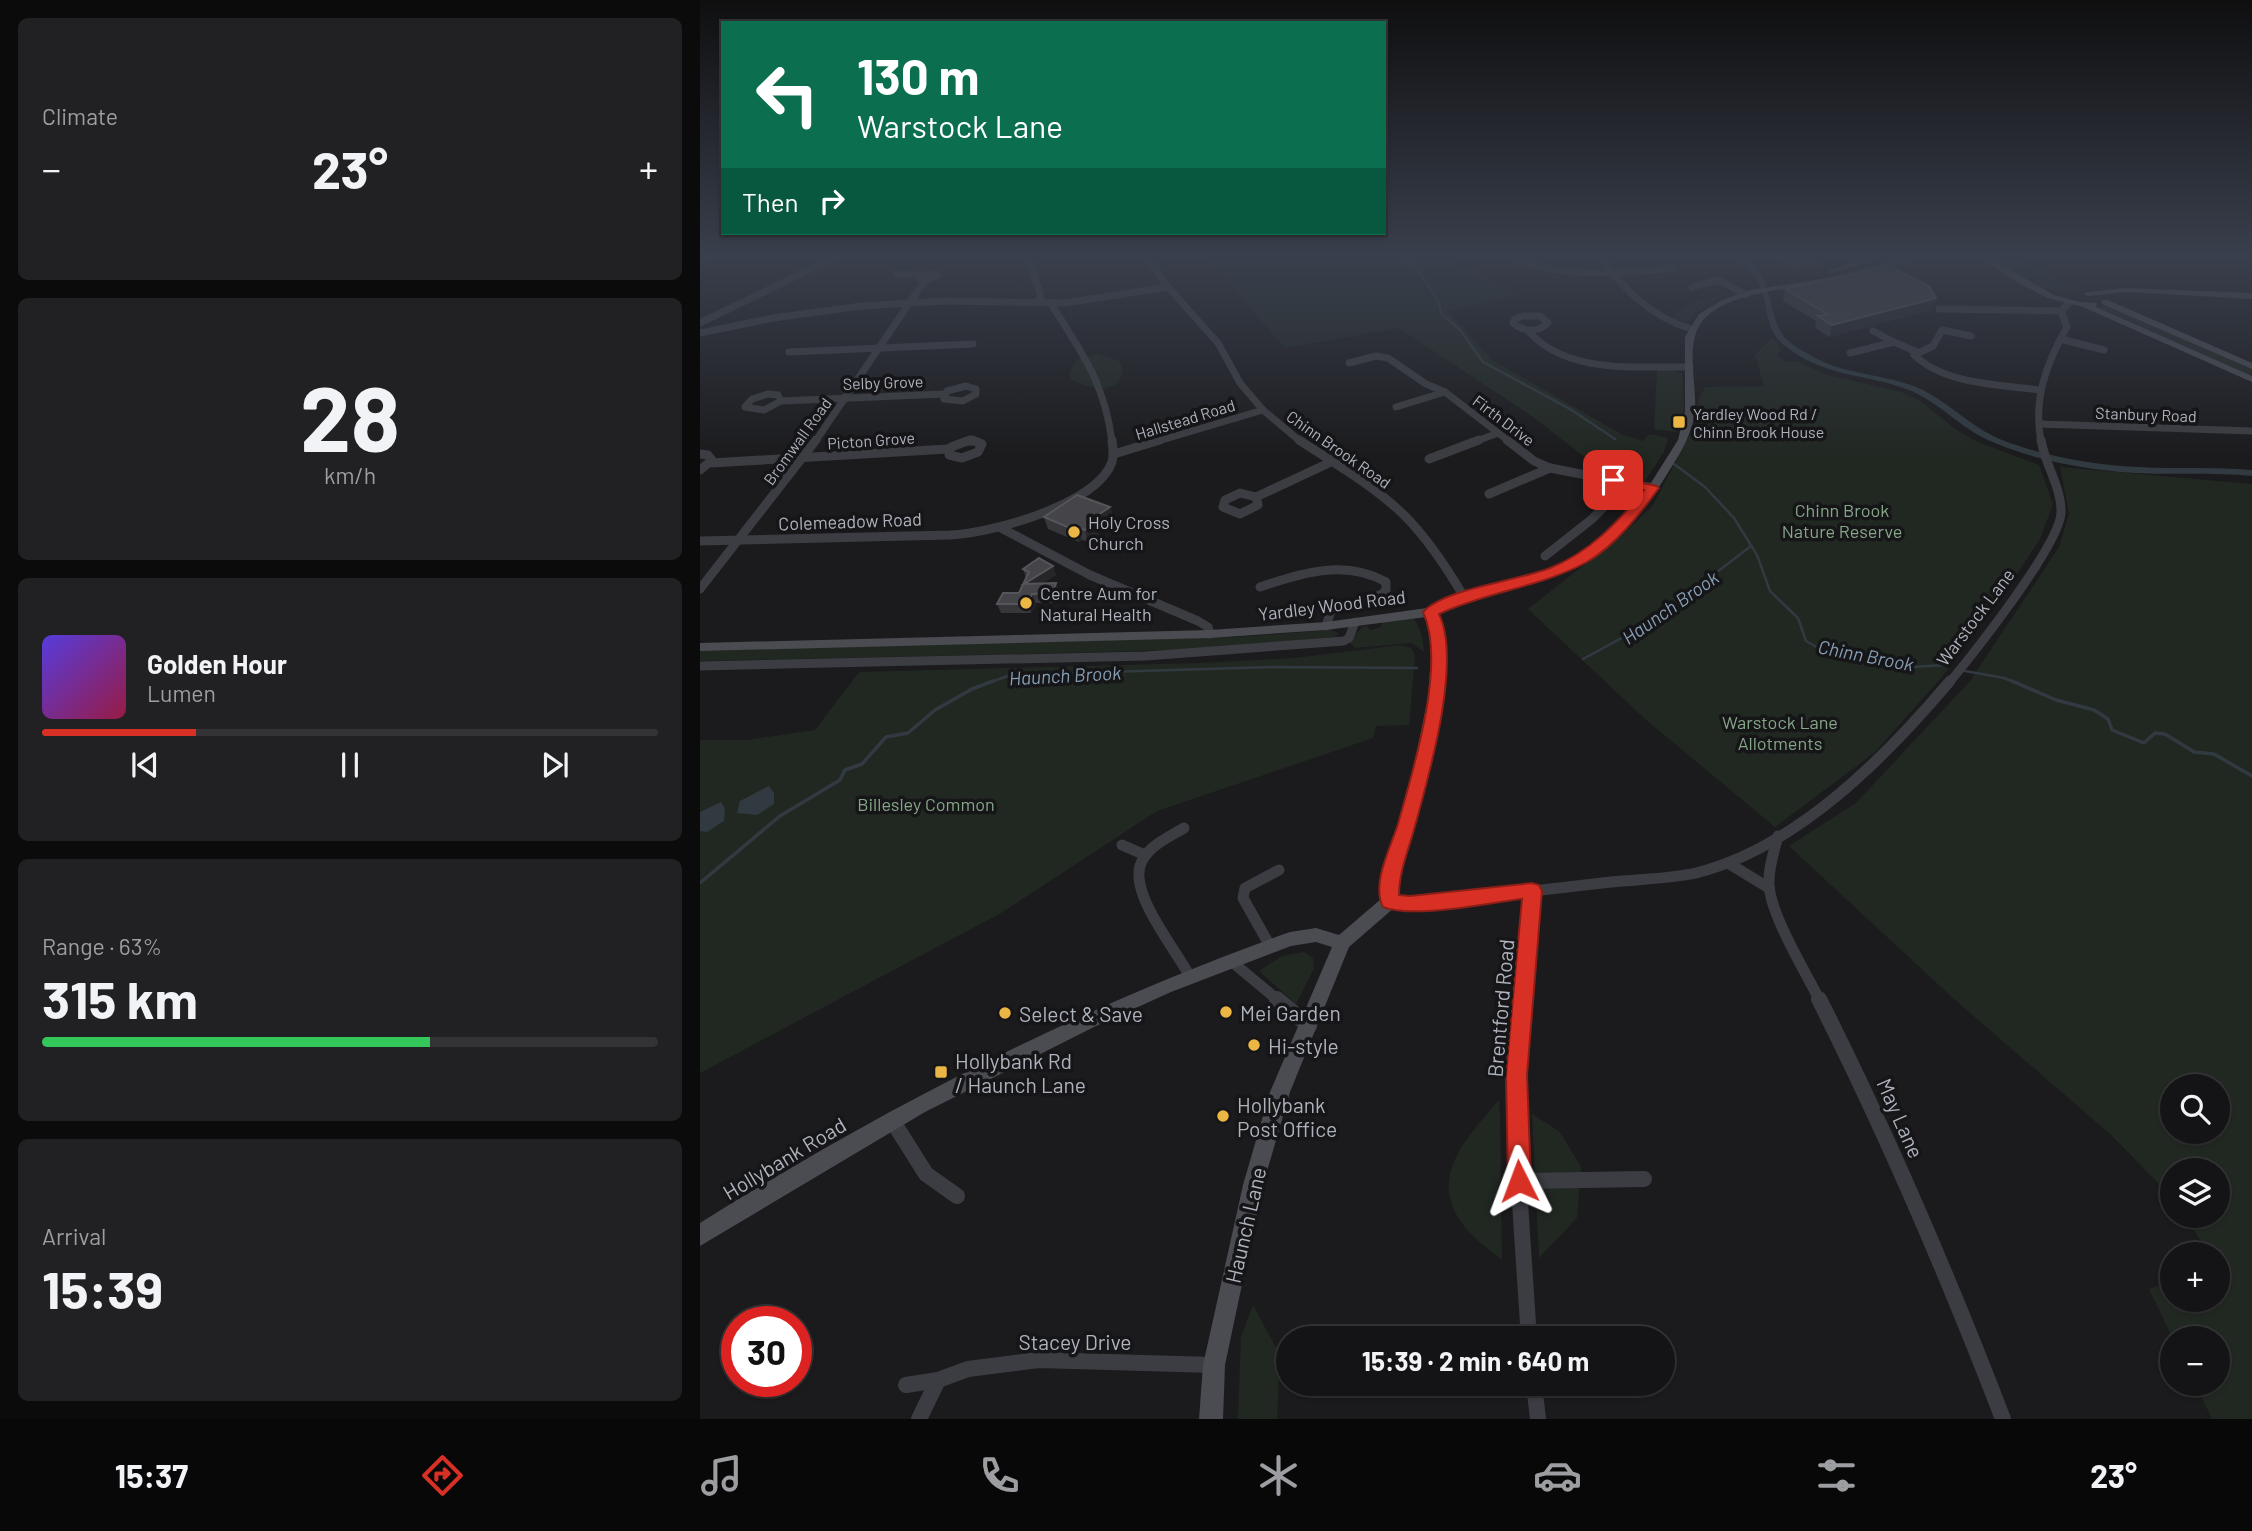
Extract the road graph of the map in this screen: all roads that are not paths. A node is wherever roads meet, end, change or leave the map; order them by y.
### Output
1 (749, 324) edge
2 (895, 324) edge
3 (1066, 324) edge
4 (1201, 324) edge
5 (1514, 324) edge
6 (1546, 324) edge
7 (1675, 324) edge
8 (1697, 324) edge
9 (2066, 324) edge
10 (2127, 324) edge
11 (2160, 324) edge
12 (1692, 329) junction
13 (1528, 331) junction
14 (1873, 331) dead end
15 (700, 333) edge
16 (1971, 336) dead end
17 (2060, 338) junction
18 (1894, 342) junction
19 (973, 344) dead end
20 (879, 348) junction
21 (2104, 349) dead end
22 (789, 352) dead end
23 (1917, 352) junction
24 (1850, 353) dead end
25 (1349, 363) dead end
26 (2252, 366) edge
27 (1690, 367) junction
28 (2252, 379) edge
29 (2039, 390) junction
30 (1444, 393) junction
31 (944, 394) dead end
32 (846, 398) junction
33 (781, 401) dead end
34 (1395, 407) dead end
35 (1263, 410) junction
36 (2040, 424) junction
37 (2252, 431) edge
38 (1498, 433) junction
39 (948, 449) dead end
40 (700, 454) edge
41 (1114, 454) junction
42 (804, 458) junction
43 (1429, 458) dead end
44 (1331, 462) junction
45 (710, 463) junction
46 (1550, 468) junction
47 (700, 470) edge
48 (1627, 483) junction
49 (1653, 488) junction
50 (1489, 494) dead end
51 (1256, 496) dead end
52 (1001, 528) junction
53 (739, 540) junction
54 (700, 541) edge
55 (1545, 556) dead end
56 (1260, 587) dead end
57 (700, 589) edge
58 (1464, 597) junction
59 (1430, 612) junction
60 (1355, 622) junction
61 (1326, 625) junction
62 (1210, 634) junction
63 (700, 647) edge
64 (700, 666) edge
65 (1184, 828) dead end
66 (1778, 836) junction
67 (1122, 845) dead end
68 (1144, 855) junction
69 (1728, 863) junction
70 (1279, 870) dead end
71 (1769, 888) junction
72 (1532, 891) junction
73 (1389, 902) junction
74 (1342, 943) junction
75 (1270, 946) junction
76 (1231, 961) junction
77 (1189, 977) junction
78 (1309, 1026) junction
79 (892, 1120) junction
80 (1644, 1179) dead end
81 (1519, 1181) junction
82 (957, 1196) dead end
83 (700, 1235) edge
84 (1528, 1326) edge
85 (1214, 1365) junction
86 (938, 1380) junction
87 (906, 1385) dead end
88 (1535, 1396) edge
89 (919, 1419) edge
90 (1212, 1419) edge
91 (1538, 1419) edge
92 (2003, 1419) edge

1 - 15 street
2 - 20 street, Bromwall Road
3 - 41 street
4 - 35 street, Chinn Brook Road
5 - 13 street
6 - 13 street
7 - 12 street
8 - 12 street
9 - 17 street, Warstock Lane
10 - 28 street
11 - 26 street
12 - 27 street, Yardley Wood Road
13 - 27 street
14 - 18 street
16 - 23 street
17 - 21 street
17 - 29 street, Warstock Lane
18 - 23 street
18 - 24 street
19 - 20 street
20 - 22 street
20 - 32 street, Bromwall Road
23 - 29 street
25 - 30 street, Firth Drive
27 - 49 street, Yardley Wood Road
29 - 36 street, Warstock Lane
30 - 34 street
30 - 38 street, Firth Drive
31 - 32 street, Selby Grove
32 - 33 street, Selby Grove
32 - 42 street, Bromwall Road
35 - 41 street, Hallstead Road
35 - 44 street, Chinn Brook Road
36 - 37 street, Stanbury Road
36 - 66 street, Warstock Lane
38 - 43 street
38 - 46 street, Firth Drive
39 - 42 street, Picton Grove
40 - 45 street
41 - 52 street, Colemeadow Road
42 - 45 street, Picton Grove
42 - 53 street, Bromwall Road
44 - 51 street
44 - 58 street, Chinn Brook Road
45 - 47 street
46 - 48 street, Firth Drive
46 - 50 street
48 - 49 street, Firth Drive
48 - 55 street
49 - 58 street, Yardley Wood Road
52 - 53 street, Colemeadow Road
52 - 62 street
53 - 54 street, Colemeadow Road
53 - 57 street, Bromwall Road
56 - 61 street
58 - 59 street, Yardley Wood Road
59 - 60 street, Yardley Wood Road
59 - 73 street
60 - 61 street, Yardley Wood Road
60 - 64 street
61 - 62 street, Yardley Wood Road
62 - 63 street, Yardley Wood Road
65 - 68 street
66 - 69 street, Warstock Lane
66 - 71 street, May Lane
67 - 68 street
68 - 77 street
69 - 71 street
69 - 72 street, Warstock Lane
70 - 75 street
71 - 92 street, May Lane
72 - 73 street, Warstock Lane
72 - 81 street, Brentford Road
73 - 74 street, Haunch Lane
74 - 75 street, Hollybank Road
74 - 78 street, Haunch Lane
75 - 76 street, Hollybank Road
76 - 77 street, Hollybank Road
76 - 78 street
77 - 79 street, Hollybank Road
78 - 85 street, Haunch Lane
79 - 82 street
79 - 83 street, Hollybank Road
80 - 81 street
81 - 84 street, Brentford Road
85 - 86 street, Stacey Drive
85 - 90 street, Haunch Lane
86 - 87 street, Stacey Drive
86 - 89 street
88 - 91 street

